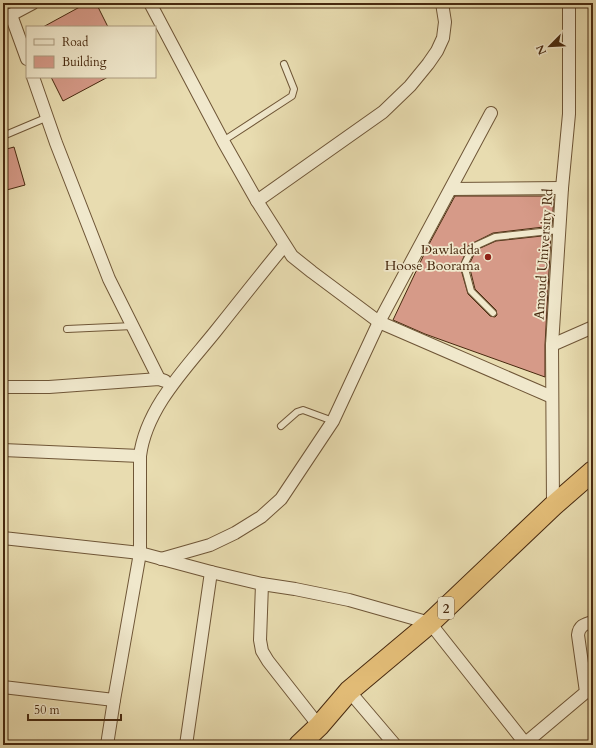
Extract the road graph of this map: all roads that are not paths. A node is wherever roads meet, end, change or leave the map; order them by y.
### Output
1 (33, 3) edge
2 (150, 3) edge
3 (442, 3) edge
4 (569, 3) edge
5 (7, 17) edge
6 (26, 57) edge
7 (284, 64) dead end
8 (33, 78) edge
9 (491, 113) dead end
10 (48, 117) junction
11 (3, 136) edge
12 (223, 141) junction
13 (562, 188) junction
14 (451, 190) junction
15 (257, 201) junction
16 (559, 230) junction
17 (284, 246) junction
18 (493, 313) dead end
19 (379, 322) junction
20 (133, 326) junction
21 (593, 327) edge
22 (67, 329) dead end
23 (552, 345) junction
24 (159, 379) junction
25 (172, 384) junction
26 (3, 387) edge
27 (552, 397) junction
28 (333, 421) junction
29 (281, 426) dead end
30 (3, 450) edge
31 (140, 456) junction
32 (593, 470) edge
33 (553, 506) junction
34 (3, 538) edge
35 (140, 553) junction
36 (161, 559) junction
37 (211, 572) junction
38 (262, 584) junction
39 (593, 622) edge
40 (430, 623) junction
41 (3, 687) edge
42 (349, 691) junction
43 (590, 697) edge
44 (114, 700) junction
45 (319, 726) junction
46 (524, 744) edge
47 (107, 745) edge
48 (186, 745) edge
49 (299, 745) edge
50 (395, 745) edge

1 - 5 street
2 - 12 street
3 - 15 street
4 - 13 street, Amoud University Rd
5 - 6 street
7 - 12 lane
8 - 10 street
9 - 14 street
10 - 11 lane
10 - 20 street
12 - 15 street
13 - 14 street
13 - 16 street, Amoud University Rd
14 - 19 street
15 - 17 street
16 - 18 lane
16 - 23 street, Amoud University Rd
17 - 19 street
17 - 25 street
19 - 27 street
19 - 28 street
20 - 22 lane
20 - 24 street
21 - 23 street
23 - 27 street, Amoud University Rd
24 - 25 street
24 - 26 street
25 - 31 street
27 - 33 street, Amoud University Rd
28 - 29 lane
28 - 36 street
30 - 31 street
31 - 35 street
32 - 33 highway, 2
33 - 40 highway, 2
34 - 35 street
35 - 36 street
35 - 44 street
36 - 37 street
37 - 38 street
37 - 48 street
38 - 40 street
38 - 45 street
39 - 43 street
40 - 42 highway, 2
40 - 46 street
41 - 44 street
42 - 45 highway, 2
42 - 50 street
43 - 46 street
44 - 47 street
45 - 49 highway, 2

